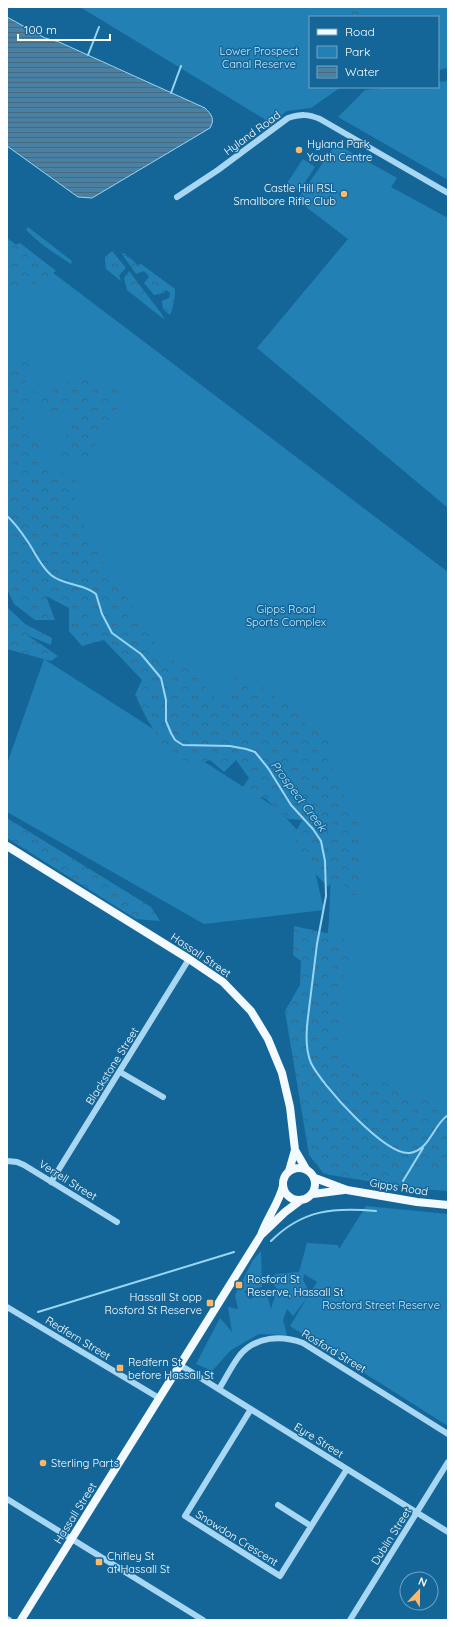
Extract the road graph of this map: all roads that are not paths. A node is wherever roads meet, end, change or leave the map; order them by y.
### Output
1 (448, 193) edge
2 (177, 197) dead end
3 (7, 846) edge
4 (189, 959) junction
5 (120, 1072) junction
6 (163, 1097) dead end
7 (295, 1150) junction
8 (7, 1161) edge
9 (306, 1169) junction
10 (289, 1171) junction
11 (315, 1178) junction
12 (51, 1182) junction
13 (283, 1186) junction
14 (347, 1190) junction
15 (313, 1194) junction
16 (301, 1200) junction
17 (448, 1205) edge
18 (117, 1222) dead end
19 (261, 1235) junction
20 (7, 1307) edge
21 (180, 1365) junction
22 (219, 1389) junction
23 (159, 1398) junction
24 (251, 1409) junction
25 (448, 1434) edge
26 (448, 1462) edge
27 (347, 1469) junction
28 (7, 1499) edge
29 (278, 1505) dead end
30 (417, 1513) junction
31 (311, 1526) junction
32 (448, 1532) edge
33 (72, 1539) junction
34 (24, 1619) edge
35 (203, 1620) edge
36 (350, 1620) edge

1 - 2 street, Hyland Road
3 - 4 main road, Hassall Street
4 - 5 street, Blackstone Street
4 - 7 main road, Hassall Street
5 - 6 street
5 - 12 street, Blackstone Street
7 - 9 main road, Hassall Street
7 - 10 main road, Hassall Street
8 - 12 street, Verrell Street
9 - 10 main road
9 - 11 main road
10 - 13 main road
11 - 14 main road, Gipps Road
11 - 15 main road
12 - 18 street, Verrell Street
13 - 16 main road
13 - 19 main road, Hassall Street
14 - 15 main road, Gipps Road
14 - 17 main road, Gipps Road
15 - 16 main road
16 - 19 main road, Hassall Street
19 - 21 main road, Hassall Street
20 - 23 street, Redfern Street
21 - 22 street, Eyre Street
21 - 23 main road, Hassall Street
22 - 24 street, Eyre Street
22 - 25 street, Rosford Street
23 - 33 main road, Hassall Street
24 - 27 street, Eyre Street
24 - 31 street, Snowdon Crescent
26 - 30 street, Dublin Street
27 - 30 street, Eyre Street
27 - 31 street, Snowdon Crescent
28 - 33 street
29 - 31 street
30 - 32 street, Eyre Street
30 - 36 street, Dublin Street
33 - 34 main road, Hassall Street
33 - 35 street

